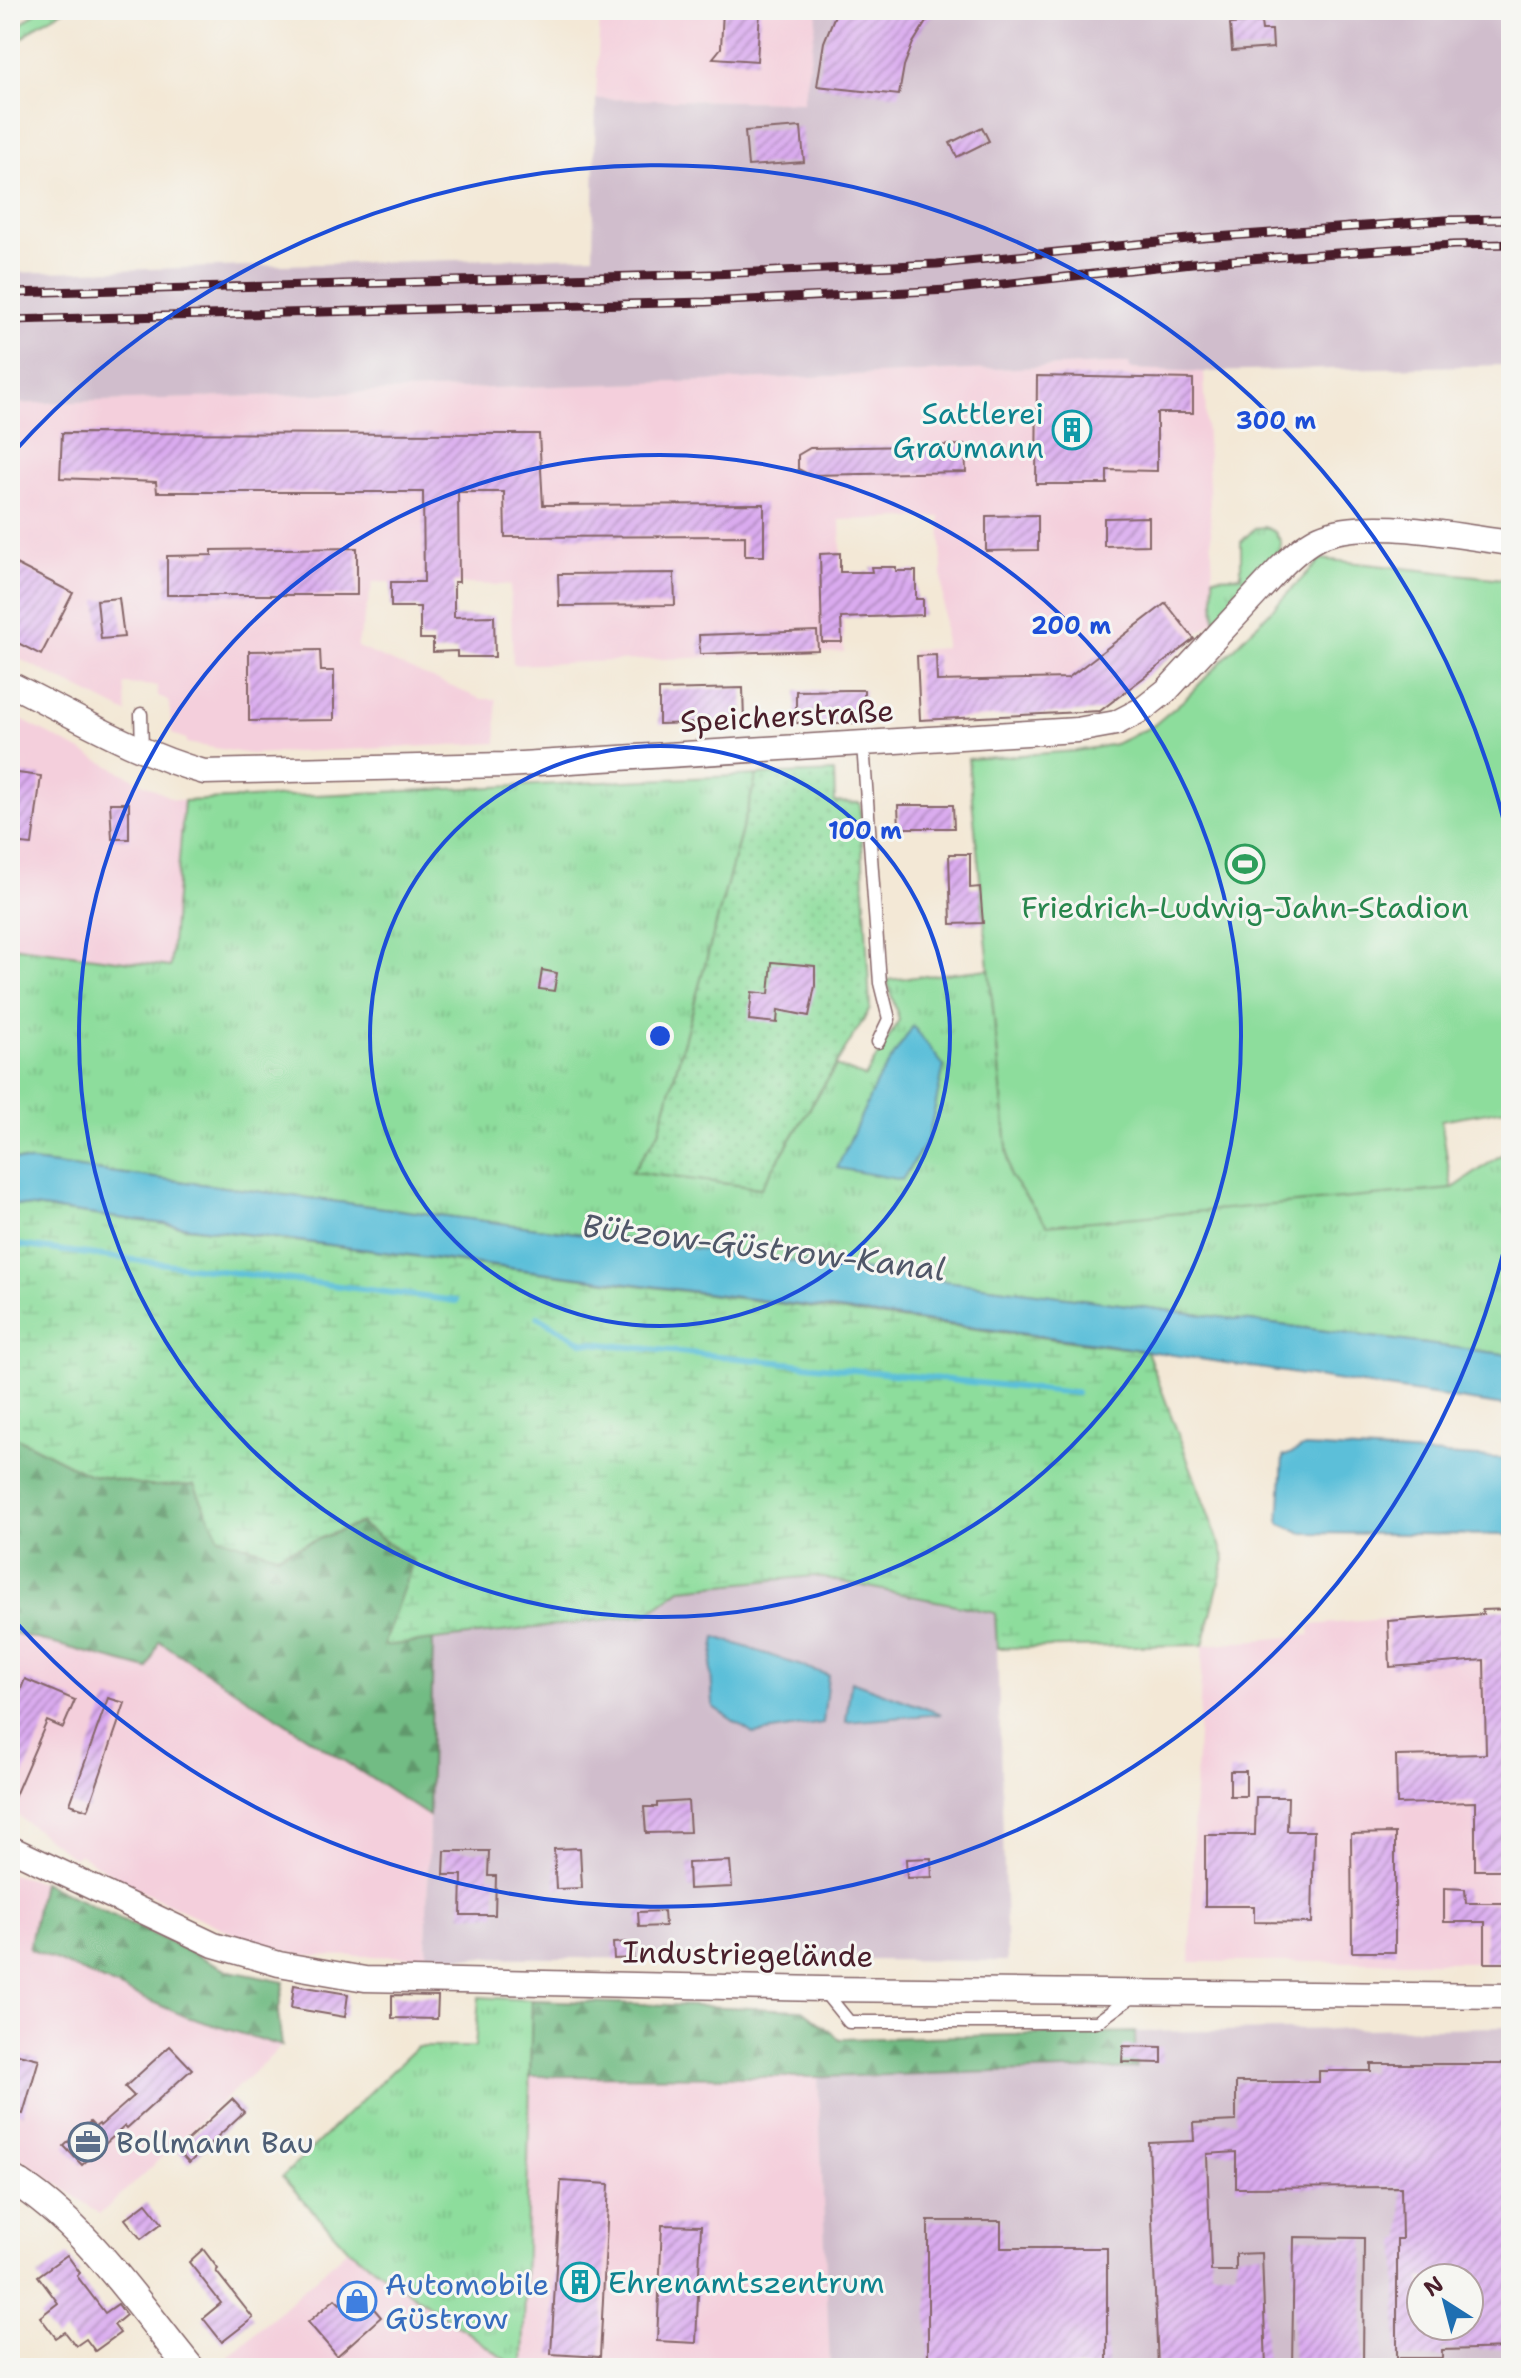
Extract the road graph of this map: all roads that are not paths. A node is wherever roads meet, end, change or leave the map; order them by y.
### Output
1 (1511, 543) edge
2 (10, 684) edge
3 (141, 714) dead end
4 (863, 744) junction
5 (142, 749) junction
6 (878, 1042) dead end
7 (10, 1848) edge
8 (1511, 1996) edge
9 (10, 2178) edge
10 (190, 2368) edge

1 - 4 street, Speicherstraße
2 - 5 street, Speicherstraße
3 - 5 lane
4 - 5 street, Speicherstraße
4 - 6 lane
7 - 8 street, Industriegelände
9 - 10 street

